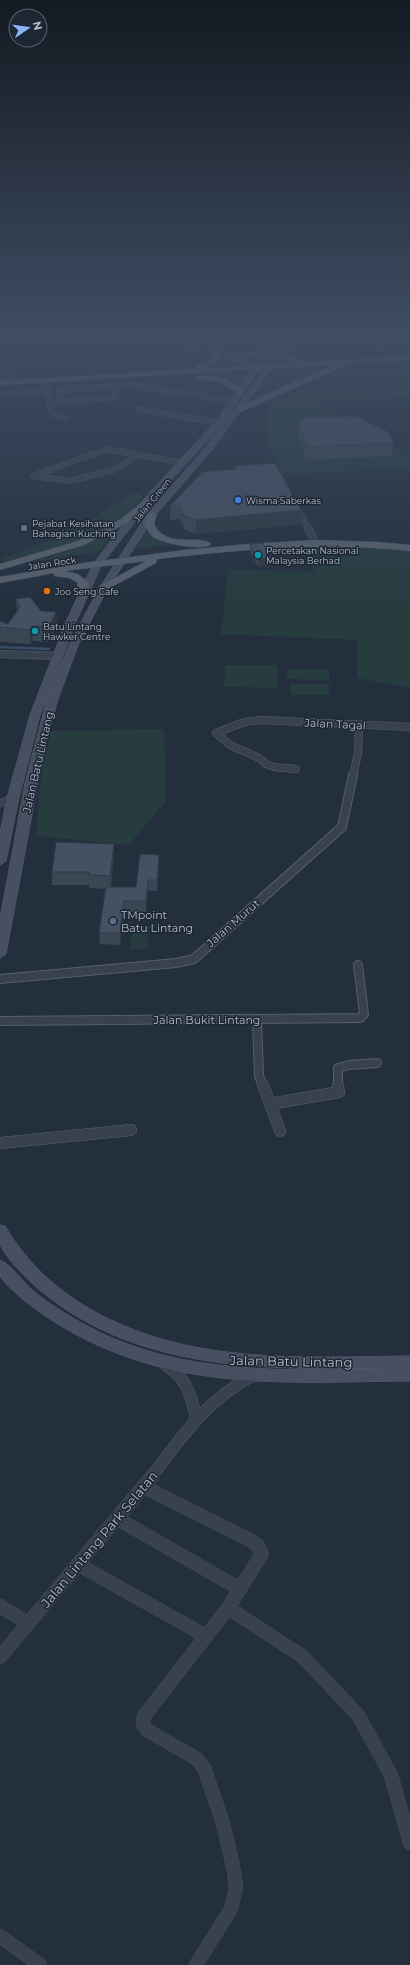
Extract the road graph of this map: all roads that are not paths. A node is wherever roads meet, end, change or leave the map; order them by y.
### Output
1 (219, 423) edge
2 (230, 424) edge
3 (137, 455) junction
4 (183, 463) junction
5 (146, 502) junction
6 (296, 507) edge
7 (152, 514) junction
8 (313, 537) junction
9 (410, 543) edge
10 (211, 544) junction
11 (410, 548) edge
12 (164, 555) junction
13 (123, 557) junction
14 (101, 559) junction
15 (0, 567) edge
16 (0, 572) edge
17 (15, 576) junction
18 (0, 580) edge
19 (104, 588) junction
20 (84, 596) junction
21 (0, 654) edge
22 (58, 656) junction
23 (359, 726) junction
24 (410, 727) edge
25 (296, 769) dead end
26 (13, 798) junction
27 (0, 804) edge
28 (3, 824) edge
29 (0, 861) edge
30 (0, 954) edge
31 (358, 965) dead end
32 (0, 979) edge
33 (257, 1020) junction
34 (0, 1021) edge
35 (377, 1063) dead end
36 (270, 1104) junction
37 (131, 1130) dead end
38 (280, 1131) dead end
39 (0, 1143) edge
40 (0, 1230) edge
41 (0, 1266) edge
42 (155, 1360) junction
43 (410, 1362) edge
44 (255, 1374) junction
45 (410, 1375) edge
46 (196, 1419) junction
47 (144, 1487) junction
48 (118, 1519) junction
49 (79, 1565) junction
50 (240, 1589) junction
51 (0, 1606) edge
52 (228, 1608) junction
53 (28, 1623) junction
54 (206, 1636) junction
55 (0, 1658) edge
56 (410, 1843) edge
57 (0, 1936) edge
58 (40, 1965) edge
59 (196, 1965) edge

1 - 4 main road, Jalan Green
2 - 7 main road, Jalan Green
3 - 3 street
3 - 4 street
4 - 5 main road, Jalan Green
5 - 14 main road, Jalan Green
5 - 15 main road
6 - 8 street
7 - 10 main road
7 - 13 main road, Jalan Green
8 - 9 main road
8 - 10 main road
10 - 13 main road
11 - 12 main road
12 - 13 main road
12 - 19 main road
13 - 14 main road
13 - 19 main road, Jalan Batu Lintang
14 - 16 main road, Jalan Rock
14 - 17 main road, Jalan Rock
14 - 20 main road, Jalan Batu Lintang
17 - 18 main road, Jalan Rock
17 - 20 main road
19 - 30 main road, Jalan Batu Lintang
20 - 22 main road, Jalan Batu Lintang
21 - 22 street
22 - 26 main road, Jalan Batu Lintang
23 - 24 street, Jalan Tagal
23 - 25 street, Jalan Tagal
23 - 32 street, Jalan Murut
26 - 27 street
26 - 28 main road, Jalan Batu Lintang
28 - 29 main road, Jalan Batu Lintang
31 - 33 street, Jalan Bukit Lintang
33 - 34 street, Jalan Bukit Lintang
33 - 36 street
35 - 36 street
36 - 38 street
37 - 39 street
40 - 43 main road, Jalan Batu Lintang
41 - 42 main road, Jalan Batu Lintang
42 - 44 main road, Jalan Batu Lintang
42 - 46 street
44 - 45 main road, Jalan Batu Lintang
44 - 46 street, Jalan Lintang Park Selatan
46 - 47 street, Jalan Lintang Park Selatan
47 - 48 street, Jalan Lintang Park Selatan
47 - 50 street
48 - 49 street, Jalan Lintang Park Selatan
48 - 50 street
49 - 53 street, Jalan Lintang Park Selatan
49 - 54 street
50 - 52 street
51 - 53 street
52 - 54 street
52 - 56 street
53 - 55 street, Jalan Lintang Park Selatan
54 - 59 street
57 - 58 street

